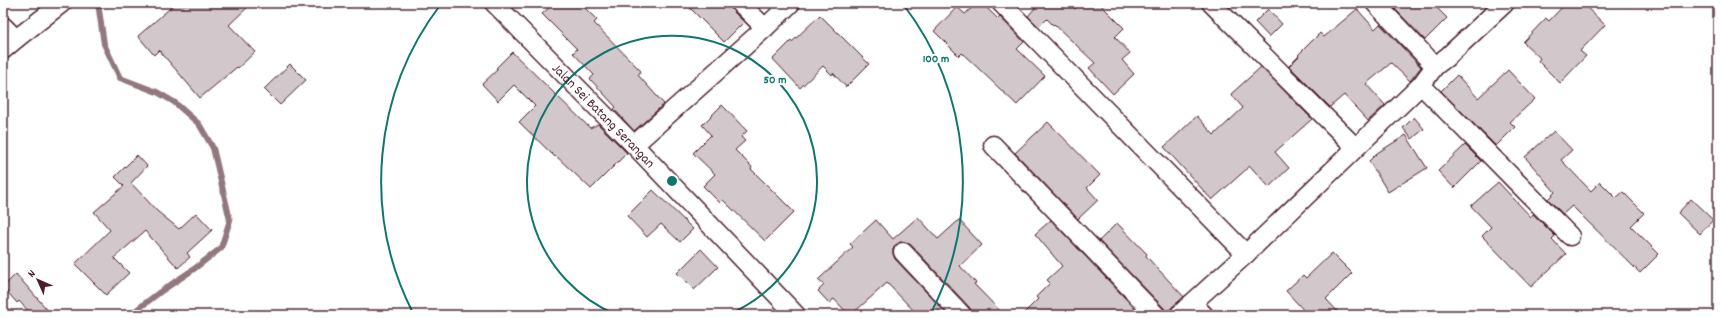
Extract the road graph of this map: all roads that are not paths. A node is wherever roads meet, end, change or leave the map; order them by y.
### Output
1 (62, 3) edge
2 (494, 3) edge
3 (740, 3) edge
4 (790, 3) edge
5 (1001, 3) edge
6 (1211, 3) edge
7 (1375, 3) edge
8 (1505, 3) edge
9 (3, 26) edge
10 (765, 28) junction
11 (9, 44) edge
12 (1435, 66) junction
13 (1421, 85) junction
14 (634, 145) junction
15 (992, 145) dead end
16 (1355, 147) junction
17 (1570, 236) dead end
18 (903, 252) dead end
19 (1246, 254) junction
20 (1192, 311) edge
21 (796, 315) edge
22 (962, 315) edge
23 (1156, 315) edge

1 - 11 street
2 - 14 street, Jalan Sei Batang Serangan
3 - 10 street
4 - 10 street
5 - 19 street
6 - 16 street
7 - 12 street
8 - 12 street
9 - 11 street
10 - 14 street
12 - 13 street
13 - 16 street
13 - 17 street
14 - 21 street, Jalan Sei Batang Serangan
15 - 23 street
16 - 19 street
18 - 22 street
19 - 20 street

